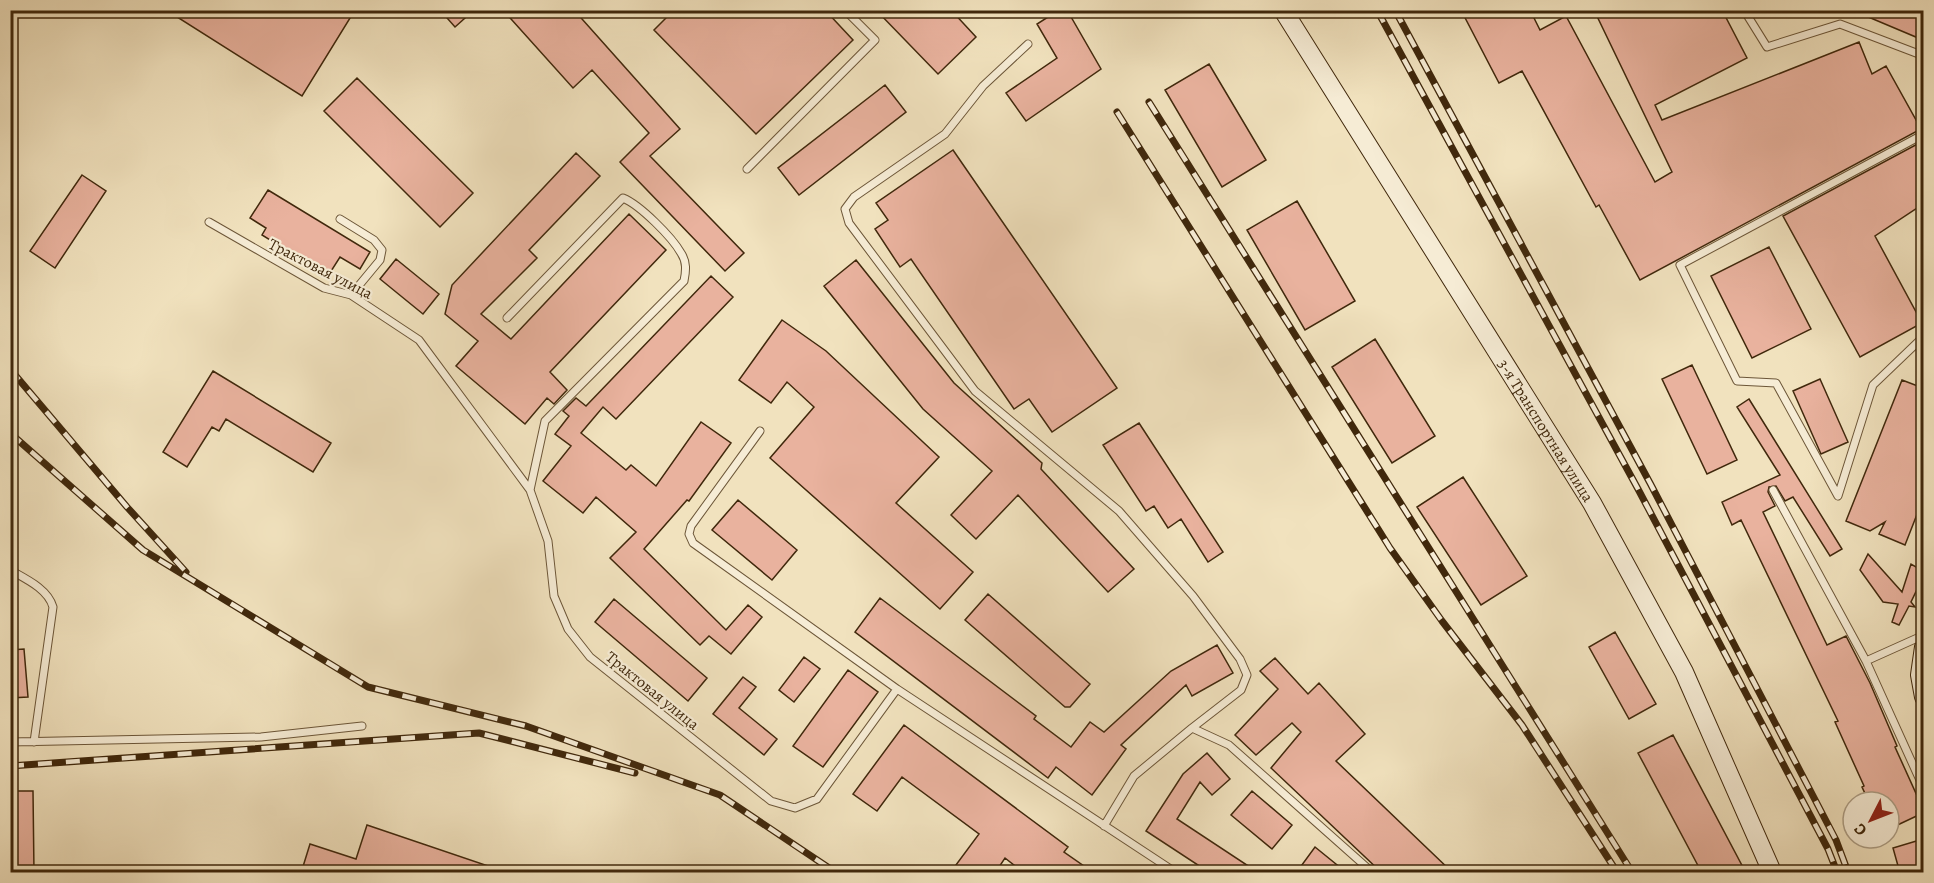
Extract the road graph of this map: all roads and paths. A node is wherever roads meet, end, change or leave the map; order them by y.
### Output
1 (845, 10) edge
2 (1283, 10) edge
3 (1744, 10) edge
4 (1028, 44) dead end
5 (1923, 56) edge
6 (1923, 134) edge
7 (747, 169) dead end
8 (340, 219) dead end
9 (209, 222) dead end
10 (351, 295) junction
11 (507, 318) dead end
12 (1923, 332) edge
13 (1922, 341) edge
14 (760, 432) dead end
15 (530, 490) junction
16 (1773, 490) dead end
17 (10, 570) edge
18 (1923, 635) edge
19 (1923, 647) edge
20 (1866, 661) junction
21 (897, 689) junction
22 (1923, 697) edge
23 (362, 726) dead end
24 (1192, 728) junction
25 (10, 742) edge
26 (34, 742) junction
27 (1923, 789) edge
28 (1104, 826) junction
29 (1175, 873) edge
30 (1372, 873) edge
31 (1772, 873) edge

1 - 7 lane
2 - 31 street, 3-я Транспортная улица
3 - 5 lane
4 - 24 lane
6 - 13 lane
8 - 10 lane
9 - 10 lane, Трактовая улица
10 - 15 lane, Трактовая улица
11 - 15 lane
12 - 13 lane
14 - 21 lane
15 - 21 lane, Трактовая улица
16 - 20 lane
17 - 26 lane
18 - 20 lane
19 - 22 street
20 - 27 lane
21 - 28 lane
23 - 26 lane
24 - 28 lane
24 - 30 lane
25 - 26 lane
28 - 29 lane

